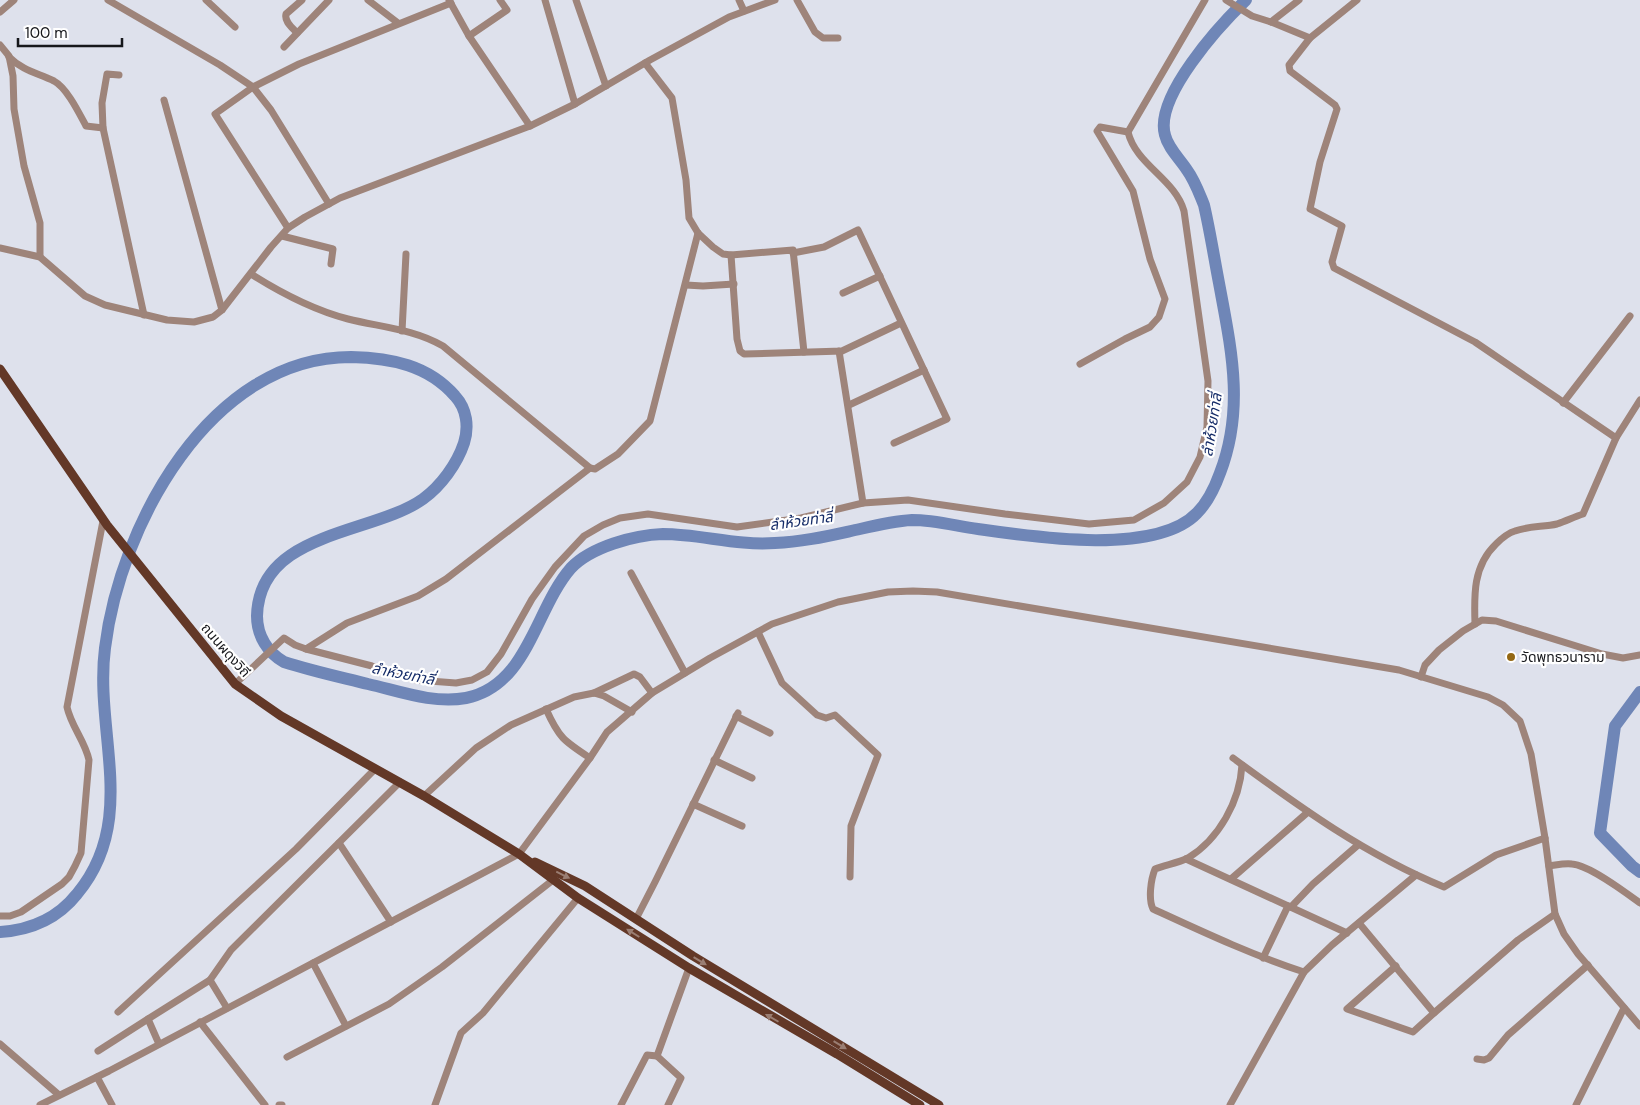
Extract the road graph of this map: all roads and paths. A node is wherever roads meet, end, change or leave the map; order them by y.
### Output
1 (14, 0) edge
2 (108, 0) edge
3 (206, 0) edge
4 (302, 0) edge
5 (329, 0) edge
6 (368, 0) edge
7 (500, 0) edge
8 (545, 0) edge
9 (576, 0) edge
10 (739, 0) edge
11 (775, 0) edge
12 (797, 0) edge
13 (1205, 0) edge
14 (1226, 0) edge
15 (1299, 0) edge
16 (1357, 0) edge
17 (450, 2) edge
18 (744, 11) junction
19 (0, 12) edge
20 (1272, 22) junction
21 (398, 23) junction
22 (236, 27) dead end
23 (298, 33) junction
24 (470, 36) junction
25 (838, 38) dead end
26 (1310, 38) junction
27 (0, 45) edge
28 (284, 47) dead end
29 (9, 56) junction
30 (645, 63) junction
31 (119, 75) dead end
32 (606, 86) junction
33 (253, 87) junction
34 (164, 100) dead end
35 (575, 104) junction
36 (530, 126) junction
37 (103, 128) junction
38 (1128, 132) junction
39 (329, 204) junction
40 (288, 228) junction
41 (698, 233) junction
42 (282, 236) junction
43 (0, 248) edge
44 (793, 253) junction
45 (406, 254) dead end
46 (731, 255) junction
47 (40, 257) junction
48 (331, 264) dead end
49 (251, 274) junction
50 (880, 276) junction
51 (734, 284) junction
52 (686, 285) junction
53 (844, 293) dead end
54 (222, 310) junction
55 (144, 315) junction
56 (1630, 316) dead end
57 (901, 323) junction
58 (402, 331) junction
59 (839, 351) junction
60 (804, 352) junction
61 (1080, 364) dead end
62 (0, 369) edge
63 (924, 370) junction
64 (1640, 400) edge
65 (1563, 403) junction
66 (848, 405) junction
67 (1616, 438) junction
68 (894, 443) dead end
69 (590, 468) junction
70 (863, 503) junction
71 (105, 523) junction
72 (631, 573) dead end
73 (1475, 624) junction
74 (758, 632) junction
75 (306, 649) junction
76 (1640, 655) edge
77 (685, 673) junction
78 (1421, 677) junction
79 (235, 684) junction
80 (594, 693) junction
81 (652, 693) junction
82 (546, 710) junction
83 (632, 712) junction
84 (770, 733) dead end
85 (590, 758) junction
86 (1233, 758) dead end
87 (714, 760) junction
88 (1242, 765) junction
89 (375, 769) junction
90 (752, 778) dead end
91 (400, 782) junction
92 (424, 796) junction
93 (693, 804) junction
94 (1308, 812) junction
95 (742, 826) dead end
96 (1545, 838) junction
97 (338, 844) junction
98 (1358, 845) junction
99 (519, 854) junction
100 (1186, 859) junction
101 (1549, 866) junction
102 (1416, 875) junction
103 (850, 877) dead end
104 (1231, 879) junction
105 (553, 880) junction
106 (578, 898) junction
107 (1640, 903) edge
108 (1290, 906) junction
109 (1555, 914) junction
110 (0, 916) edge
111 (636, 919) junction
112 (392, 922) junction
113 (1359, 923) junction
114 (1347, 933) junction
115 (1263, 958) junction
116 (313, 963) junction
117 (1588, 965) junction
118 (1396, 966) junction
119 (689, 968) junction
120 (1304, 972) junction
121 (210, 980) junction
122 (227, 1008) junction
123 (1624, 1008) junction
124 (118, 1012) dead end
125 (1434, 1014) junction
126 (148, 1018) junction
127 (200, 1022) junction
128 (346, 1026) junction
129 (1640, 1026) edge
130 (0, 1044) edge
131 (159, 1044) junction
132 (98, 1051) dead end
133 (657, 1056) junction
134 (287, 1057) dead end
135 (1477, 1059) dead end
136 (97, 1077) junction
137 (60, 1095) junction
138 (40, 1105) edge
139 (112, 1105) edge
140 (265, 1105) edge
141 (435, 1105) edge
142 (621, 1105) edge
143 (668, 1105) edge
144 (920, 1105) edge
145 (939, 1105) edge
146 (1230, 1105) edge
147 (1576, 1105) edge

1 - 19 street
2 - 33 street
3 - 22 street
4 - 23 street
5 - 23 street
6 - 21 street
7 - 24 street
8 - 35 street
9 - 32 street
10 - 18 street
11 - 18 street
12 - 25 street
13 - 38 street
14 - 20 street
15 - 20 street
16 - 26 street
17 - 21 street
17 - 24 street
18 - 30 street
20 - 26 street
21 - 33 street
23 - 28 street
24 - 36 street
26 - 65 street
27 - 29 street
29 - 37 street
29 - 47 street
30 - 32 street
30 - 41 street
31 - 37 street
32 - 35 street
33 - 39 street
33 - 40 street
34 - 54 street
35 - 36 street
36 - 39 street
37 - 55 street
38 - 61 street
38 - 70 street
39 - 40 street
40 - 42 street
41 - 46 street
41 - 52 street
42 - 48 street
42 - 49 street
43 - 47 street
44 - 46 street
44 - 50 street
44 - 60 street
45 - 58 street
46 - 51 street
47 - 55 street
49 - 54 street
49 - 58 street
50 - 53 street
50 - 57 street
51 - 52 street
51 - 60 street
52 - 69 street
54 - 55 street
56 - 65 street
57 - 59 street
57 - 63 street
58 - 69 street
59 - 60 street
59 - 66 street
62 - 71 main road, ถนนผดุงวิถี
63 - 66 street
63 - 68 street
64 - 67 street
65 - 67 street
66 - 70 street
67 - 73 street
69 - 75 street
70 - 75 street
71 - 79 main road, ถนนผดุงวิถี
71 - 110 street
72 - 77 street
73 - 76 street
73 - 78 street
74 - 77 street
74 - 78 street
74 - 103 street
75 - 79 street
77 - 81 street
78 - 96 street
79 - 89 main road, ถนนผดุงวิถี
80 - 81 street
80 - 82 street
80 - 83 street
81 - 83 street
82 - 85 street
82 - 92 street
83 - 85 street
84 - 87 street
85 - 99 street
86 - 88 street
87 - 90 street
87 - 93 street
88 - 94 street
88 - 100 street
89 - 91 main road, ถนนผดุงวิถี
89 - 124 street
91 - 92 main road, ถนนผดุงวิถี
91 - 97 street
92 - 99 main road, ถนนผดุงวิถี
93 - 95 street
93 - 111 street
94 - 98 street
94 - 104 street
96 - 101 street
96 - 102 street
97 - 112 street
97 - 121 street
98 - 102 street
98 - 108 street
99 - 105 main road
99 -> 111 main road
99 - 112 street
100 - 104 street
100 - 115 street
101 - 107 street
101 - 109 street
102 - 113 street
104 - 108 street
105 - 106 main road
105 - 128 street
119 -> 106 main road
106 - 141 street
108 - 114 street
108 - 115 street
109 - 117 street
109 - 125 street
111 -> 145 main road
112 - 116 street
113 - 114 street
113 - 118 street
114 - 120 street
115 - 120 street
116 - 122 street
116 - 128 street
117 - 123 street
117 - 135 street
118 - 125 street
118 - 125 street
119 - 133 street
144 -> 119 main road
120 - 146 street
121 - 122 street
121 - 126 street
122 - 127 street
123 - 129 street
123 - 147 street
126 - 131 street
126 - 132 street
127 - 131 street
127 - 140 street
128 - 134 street
130 - 137 street
131 - 136 street
133 - 142 street
133 - 143 street
136 - 137 street
136 - 139 street
137 - 138 street

